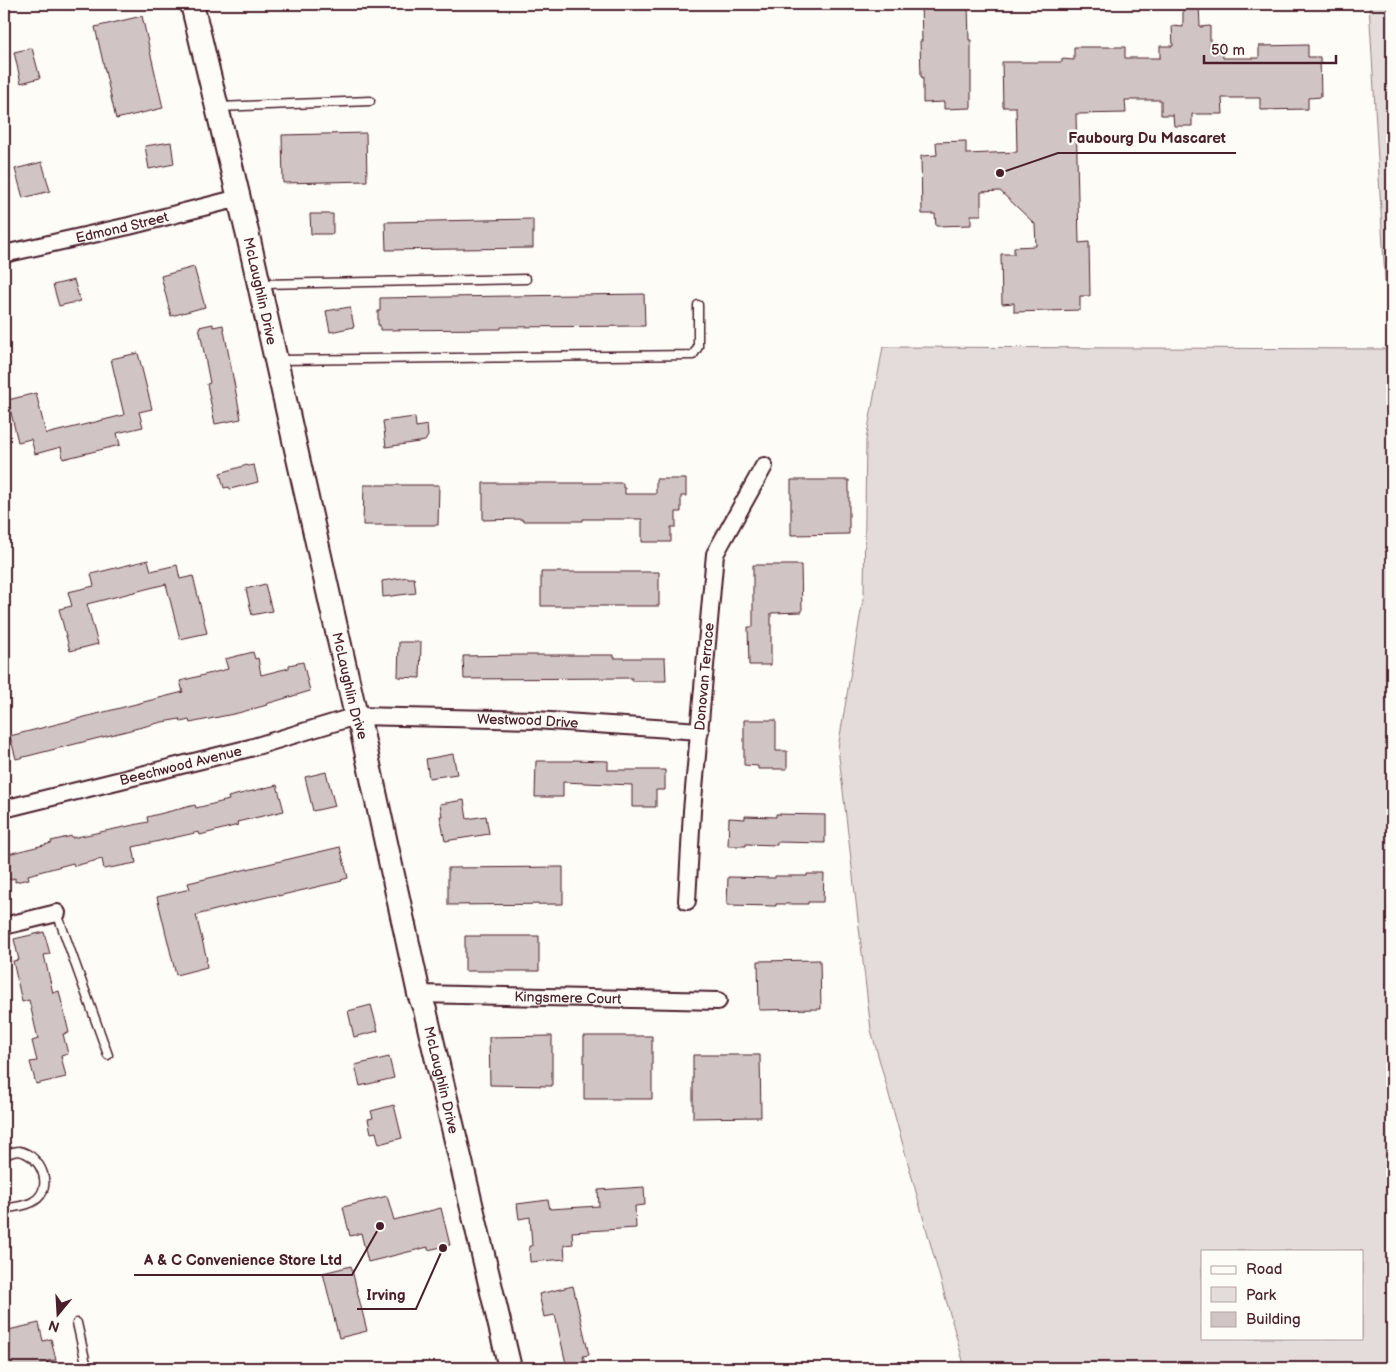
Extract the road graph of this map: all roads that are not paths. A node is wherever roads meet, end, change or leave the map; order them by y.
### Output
1 (192, 4) edge
2 (370, 101) dead end
3 (217, 107) junction
4 (239, 198) junction
5 (4, 254) edge
6 (526, 279) dead end
7 (258, 284) junction
8 (698, 305) dead end
9 (276, 360) junction
10 (764, 466) dead end
11 (356, 716) junction
12 (700, 731) junction
13 (4, 809) edge
14 (687, 901) dead end
15 (57, 913) joint
16 (4, 926) edge
17 (419, 994) junction
18 (718, 1001) dead end
19 (108, 1055) dead end
20 (4, 1155) edge
21 (4, 1209) edge
22 (77, 1323) dead end
23 (87, 1368) edge
24 (510, 1368) edge

1 - 3 main road, McLaughlin Drive
2 - 3 lane
3 - 4 main road, McLaughlin Drive
4 - 5 street, Edmond Street
4 - 7 main road, McLaughlin Drive
6 - 7 lane
7 - 9 main road, McLaughlin Drive
8 - 9 lane
9 - 11 main road, McLaughlin Drive
10 - 12 street, Donovan Terrace
11 - 12 street, Westwood Drive
11 - 13 street, Beechwood Avenue
11 - 17 main road, McLaughlin Drive
12 - 14 street, Donovan Terrace
15 - 16 street
15 - 19 lane
17 - 18 street, Kingsmere Court
17 - 24 main road, McLaughlin Drive
20 - 21 lane
22 - 23 lane

